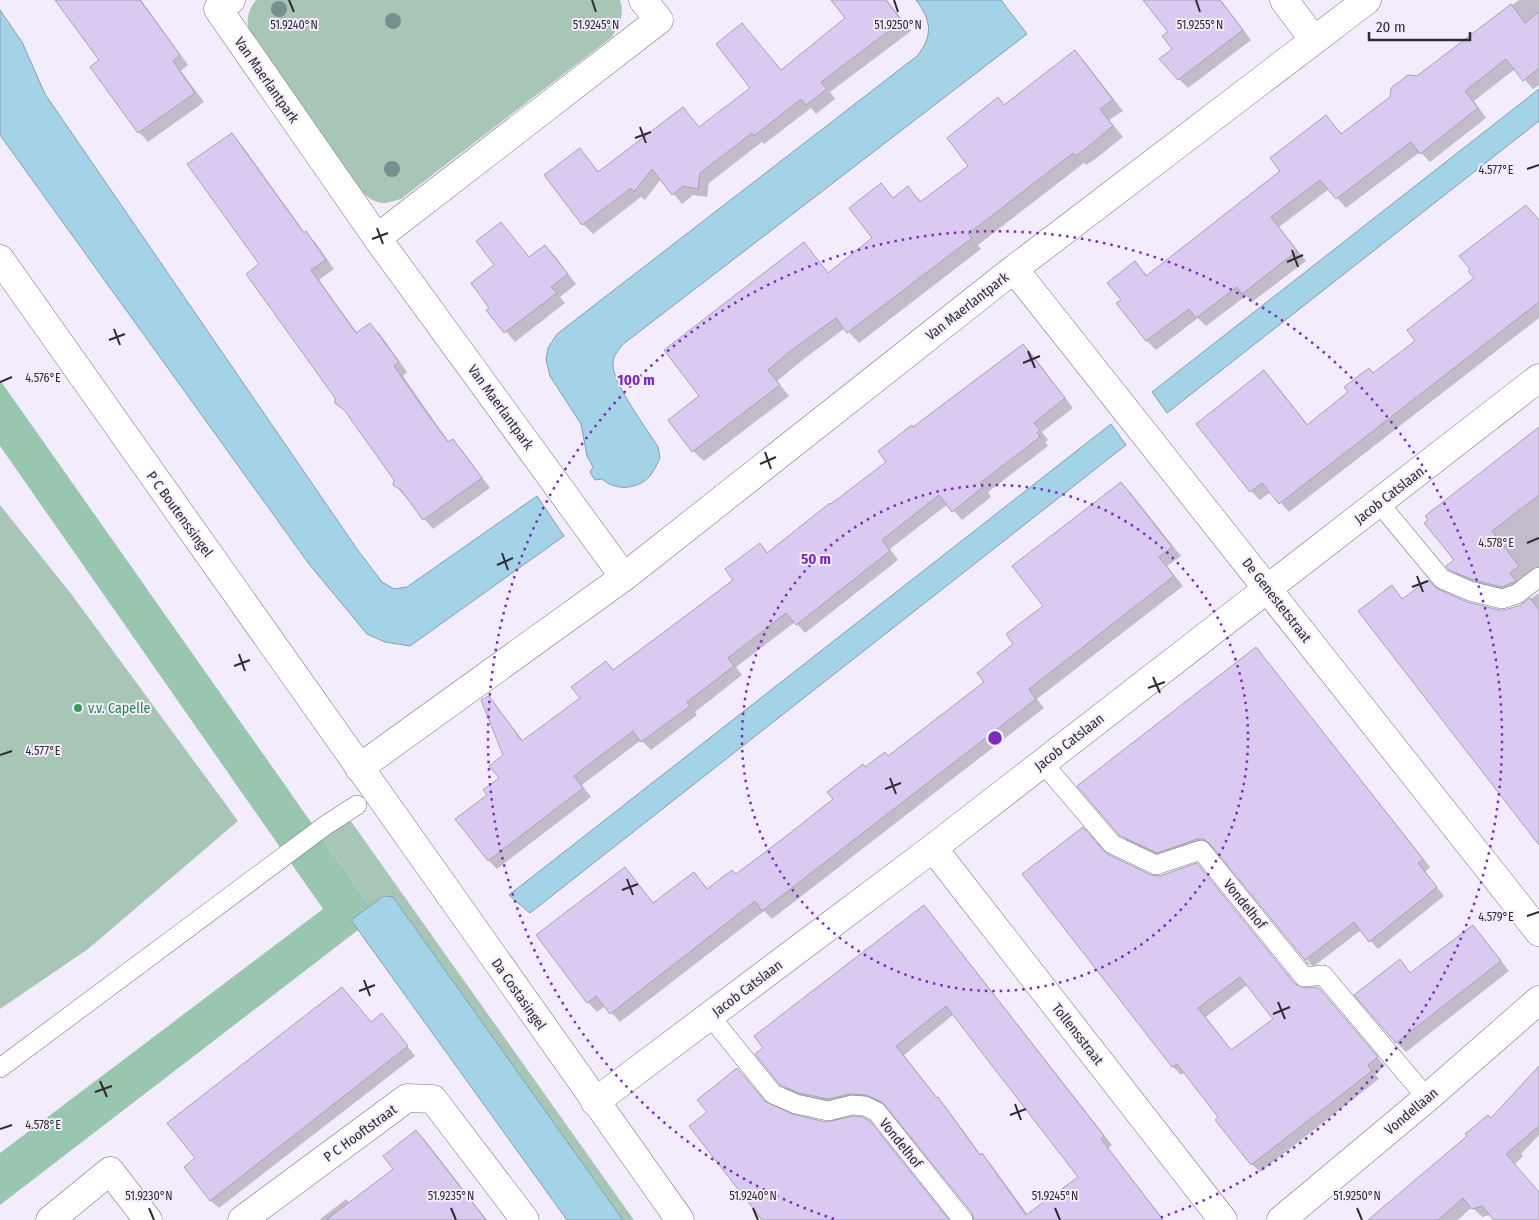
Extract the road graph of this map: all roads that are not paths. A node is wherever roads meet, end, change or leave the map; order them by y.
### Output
1 (231, 0) edge
2 (643, 0) edge
3 (1284, 0) edge
4 (1367, 0) edge
5 (1314, 40) junction
6 (377, 238) junction
7 (0, 259) edge
8 (1014, 269) junction
9 (1539, 378) edge
10 (1378, 503) junction
11 (624, 577) junction
12 (1538, 580) edge
13 (1268, 589) junction
14 (1042, 762) junction
15 (360, 768) junction
16 (357, 805) dead end
17 (933, 848) junction
18 (1539, 932) edge
19 (1539, 1000) edge
20 (710, 1016) junction
21 (0, 1068) edge
22 (1427, 1098) junction
23 (595, 1102) junction
24 (50, 1220) edge
25 (148, 1220) edge
26 (242, 1220) edge
27 (525, 1220) edge
28 (680, 1220) edge
29 (963, 1220) edge
30 (1223, 1220) edge
31 (1281, 1220) edge

1 - 6 street, Van Maerlantpark
2 - 6 street
3 - 5 street
4 - 5 street, Van Maerlantpark
5 - 8 street, Van Maerlantpark
6 - 11 street, Van Maerlantpark
7 - 15 street, P C Boutenssingel
8 - 11 street, Van Maerlantpark
8 - 13 street, De Genestetstraat
9 - 10 street, Jacob Catslaan
10 - 12 lane
10 - 13 street, Jacob Catslaan
11 - 15 street, Van Maerlantpark
13 - 14 street, Jacob Catslaan
13 - 18 street, De Genestetstraat
14 - 17 street, Jacob Catslaan
14 - 22 lane, Vondelhof
15 - 23 street, Da Costasingel
16 - 21 lane
17 - 20 street, Jacob Catslaan
17 - 30 street, Tollensstraat
19 - 22 street, Vondellaan
20 - 23 street, Jacob Catslaan
20 - 29 lane, Vondelhof
22 - 31 street, Vondellaan
23 - 28 street, Da Costasingel
24 - 25 street
26 - 27 street, P C Hooftstraat

